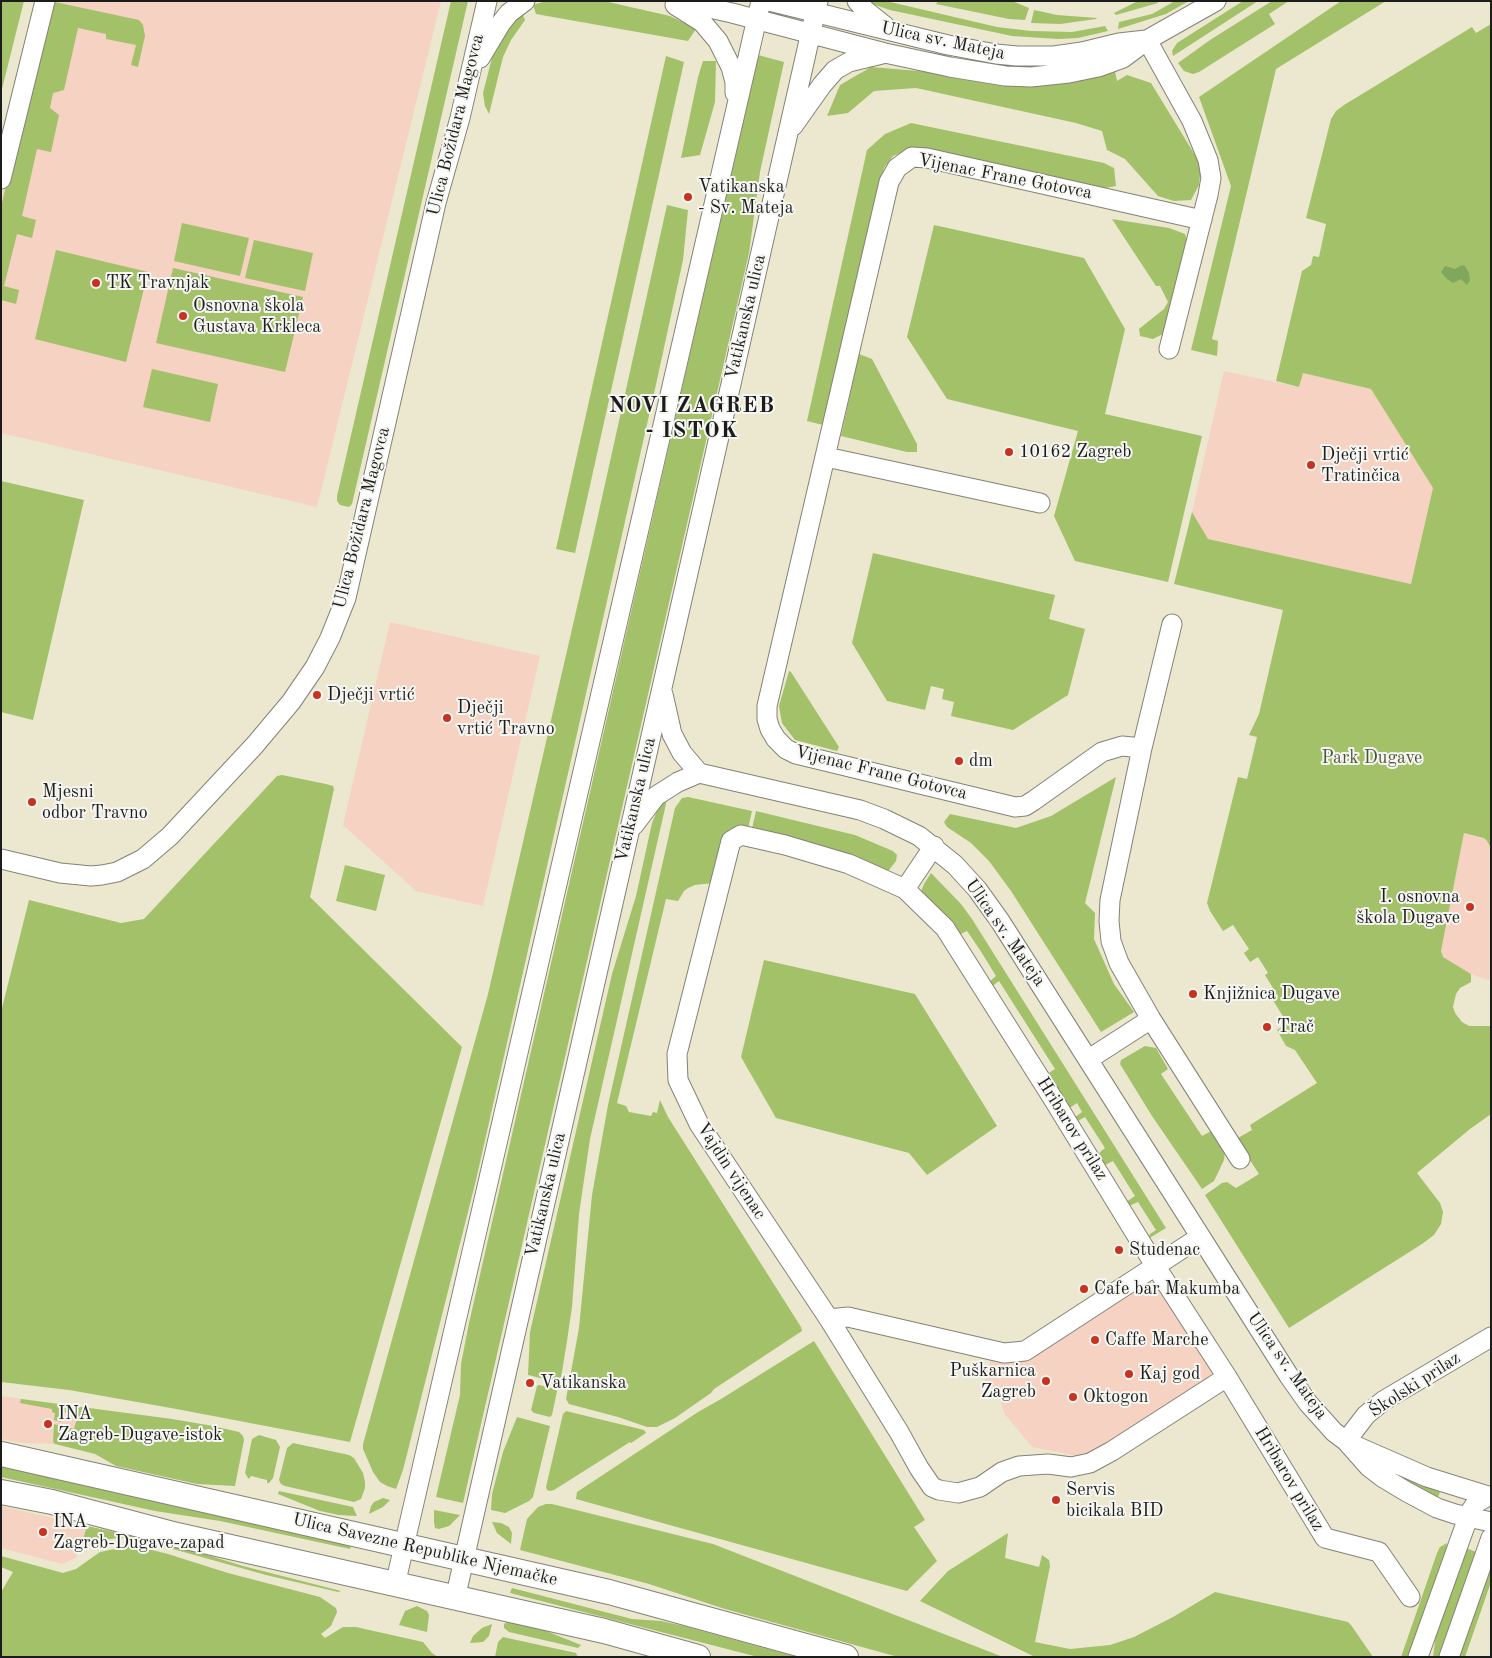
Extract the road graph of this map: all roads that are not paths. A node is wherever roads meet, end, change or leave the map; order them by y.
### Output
1 (45, 1) edge
2 (486, 1) edge
3 (525, 1) edge
4 (668, 1) edge
5 (678, 1) edge
6 (770, 1) edge
7 (857, 1) edge
8 (1216, 1) edge
9 (817, 7) edge
10 (759, 10) edge
11 (895, 32) junction
12 (810, 34) junction
13 (1147, 40) junction
14 (886, 53) junction
15 (469, 77) junction
16 (734, 114) junction
17 (788, 133) junction
18 (1, 179) edge
19 (1202, 220) junction
20 (1169, 349) dead end
21 (826, 457) junction
22 (1040, 503) dead end
23 (1172, 624) dead end
24 (662, 688) junction
25 (1142, 748) junction
26 (699, 773) junction
27 (630, 830) junction
28 (934, 846) junction
29 (1, 859) edge
30 (905, 889) junction
31 (1151, 1019) junction
32 (1089, 1059) junction
33 (1240, 1159) dead end
34 (1200, 1237) junction
35 (1156, 1267) junction
36 (829, 1319) junction
37 (1491, 1337) edge
38 (1228, 1377) junction
39 (1346, 1441) junction
40 (1, 1454) edge
41 (1, 1492) edge
42 (1490, 1498) edge
43 (1467, 1517) junction
44 (1491, 1522) edge
45 (1491, 1538) edge
46 (404, 1546) junction
47 (464, 1558) junction
48 (394, 1585) junction
49 (455, 1598) junction
50 (1410, 1598) dead end
51 (698, 1657) edge
52 (846, 1657) edge
53 (1418, 1657) edge
54 (1449, 1657) edge

1 - 18 street
2 - 15 street, Ulica Božidara Magovca
3 - 15 street
4 - 16 street
5 - 10 street
6 - 9 street, Ulica sv. Mateja
7 - 11 street
8 - 13 street, Ulica sv. Mateja
9 - 11 street, Ulica sv. Mateja
9 - 12 street, Vatikanska ulica
10 - 12 street
10 - 16 street
11 - 13 street, Ulica sv. Mateja
12 - 14 street, Ulica sv. Mateja
12 - 17 street, Vatikanska ulica
13 - 14 street, Ulica sv. Mateja
13 - 19 street
14 - 17 street
15 - 29 street, Ulica Božidara Magovca
16 - 46 street
17 - 24 street, Vatikanska ulica
19 - 20 street
19 - 21 street, Vijenac Frane Gotovca
21 - 22 street
21 - 25 street, Vijenac Frane Gotovca
23 - 25 street
24 - 26 street
24 - 27 street, Vatikanska ulica
25 - 31 street
26 - 27 street
26 - 28 street, Ulica sv. Mateja
27 - 47 street, Vatikanska ulica
28 - 30 street
28 - 32 street, Ulica sv. Mateja
30 - 35 street, Hribarov prilaz
30 - 36 street, Vajdin vijenac
31 - 32 street
31 - 33 street
32 - 34 street, Ulica sv. Mateja
34 - 35 street
34 - 39 street, Ulica sv. Mateja
35 - 36 street
35 - 38 street, Hribarov prilaz
36 - 38 street
37 - 39 street, Školski prilaz
38 - 50 street, Hribarov prilaz
39 - 42 street, Ulica sv. Mateja
39 - 43 street, Ulica sv. Mateja
40 - 46 main road, Ulica Savezne Republike Njemačke
41 - 48 main road
42 - 43 street
43 - 44 street, Ulica sv. Mateja
43 - 53 street
45 - 54 street
46 - 47 main road, Ulica Savezne Republike Njemačke
46 - 48 street
47 - 49 street, Vatikanska ulica
47 - 52 main road, Ulica Savezne Republike Njemačke
48 - 49 main road
49 - 51 main road

